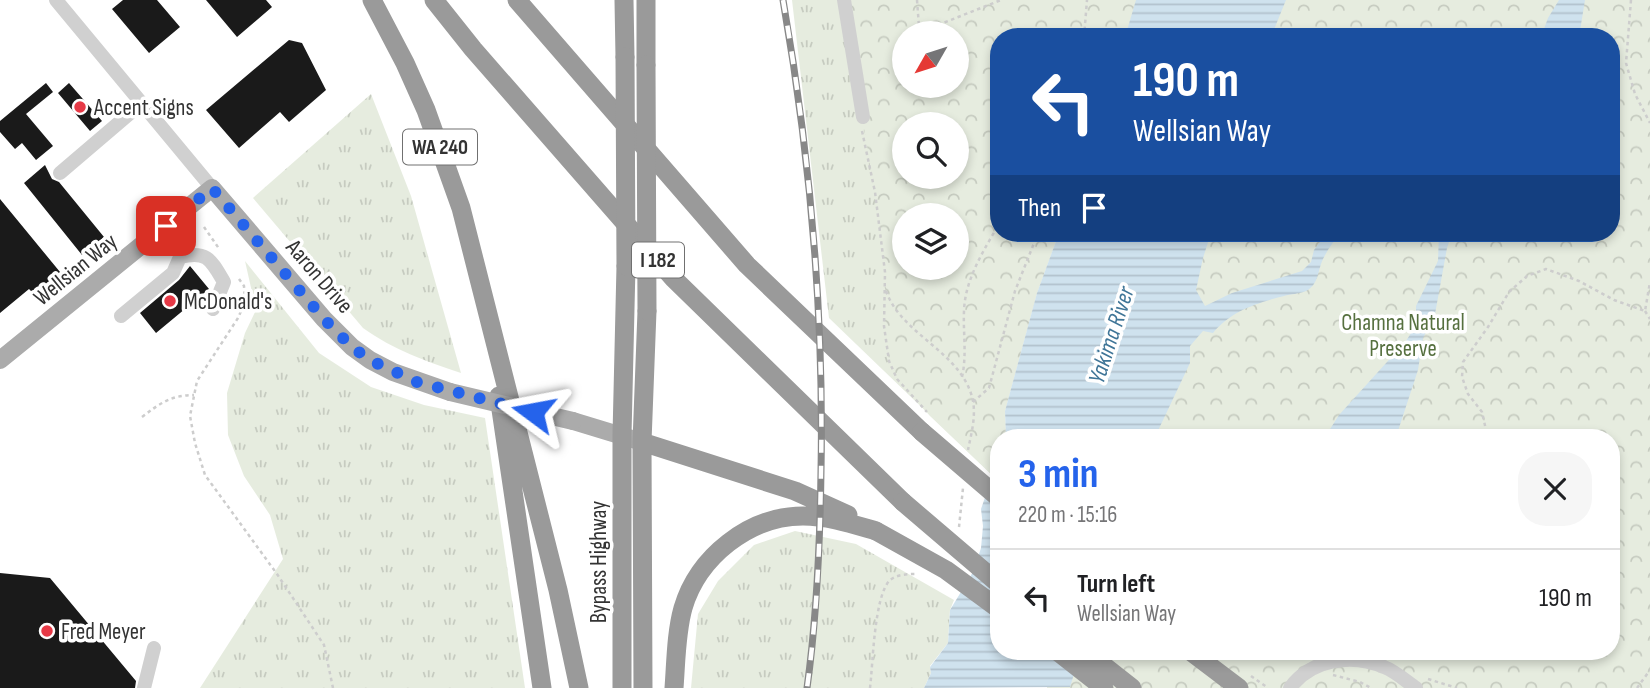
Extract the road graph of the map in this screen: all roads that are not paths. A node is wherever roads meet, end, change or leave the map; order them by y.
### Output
1 (56, 0) edge
2 (372, 0) edge
3 (434, 0) edge
4 (517, 0) edge
5 (624, 0) edge
6 (646, 0) edge
7 (844, 0) edge
8 (142, 103) junction
9 (863, 117) road end
10 (60, 173) dead end
11 (212, 188) junction
12 (486, 302) junction
13 (213, 309) dead end
14 (121, 316) dead end
15 (0, 360) edge
16 (622, 435) junction
17 (642, 442) junction
18 (990, 489) edge
19 (876, 531) junction
20 (990, 576) edge
21 (990, 602) edge
22 (154, 648) dead end
23 (1068, 660) edge
24 (1096, 660) edge
25 (1202, 660) edge
26 (1338, 660) edge
27 (1354, 660) edge
28 (144, 688) edge
29 (542, 688) edge
30 (579, 688) edge
31 (622, 688) edge
32 (643, 688) edge
33 (674, 688) edge
34 (1104, 688) edge
35 (1132, 688) edge
36 (1239, 688) edge
37 (1290, 688) edge
38 (1416, 688) edge

1 - 8 street, Aaron Drive
2 - 12 highway, WA 240
3 - 20 highway, I 182, bridge
4 - 18 highway, I 182, bridge
5 - 16 highway, Bypass Highway, bridge
6 - 17 highway, Bypass Highway, bridge
7 - 9 street
8 - 10 street
8 - 11 street, Aaron Drive
11 - 15 main road, Wellsian Way
11 - 16 main road, Aaron Drive, bridge
12 - 29 highway
12 - 30 highway, WA 240
13 - 14 street
16 - 17 main road, Aaron Drive
16 - 31 highway, Bypass Highway
17 - 19 highway
17 - 32 highway, Bypass Highway
19 - 21 highway, bridge
19 - 33 highway
22 - 28 street
23 - 34 highway
24 - 35 highway
25 - 36 highway
26 - 37 street
27 - 38 street

